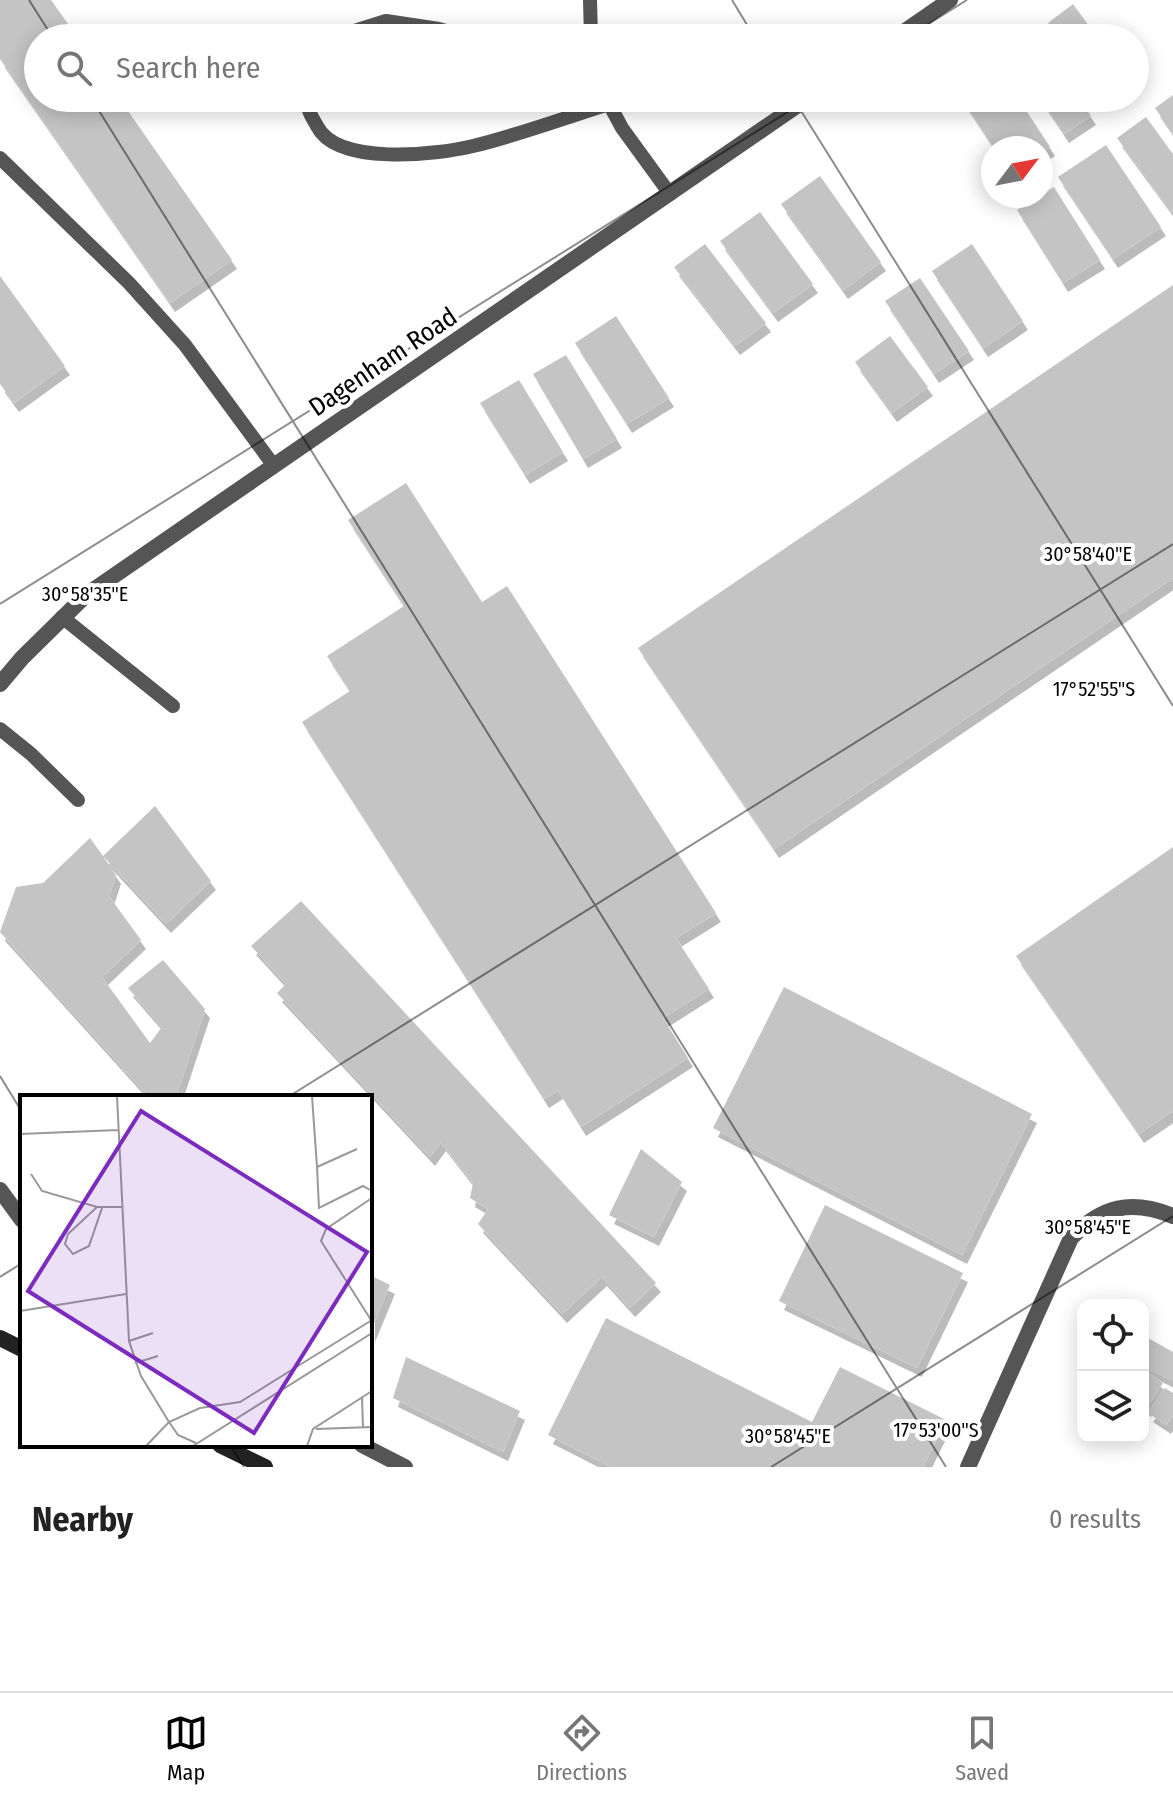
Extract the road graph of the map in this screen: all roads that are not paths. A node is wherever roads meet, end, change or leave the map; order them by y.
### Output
1 (590, 0) edge
2 (950, 0) edge
3 (376, 24) edge
4 (406, 24) edge
5 (591, 24) edge
6 (915, 24) edge
7 (309, 112) edge
8 (575, 112) edge
9 (614, 112) edge
10 (788, 112) edge
11 (0, 158) edge
12 (670, 194) junction
13 (274, 466) junction
14 (62, 617) junction
15 (0, 684) edge
16 (173, 706) dead end
17 (0, 729) edge
18 (78, 800) dead end
19 (0, 1190) edge
20 (1173, 1216) edge
21 (20, 1217) edge
22 (0, 1338) edge
23 (20, 1348) edge
24 (224, 1447) edge
25 (366, 1447) edge
26 (265, 1467) edge
27 (405, 1467) edge
28 (968, 1467) edge

1 - 5 lane
2 - 6 street
3 - 4 lane
7 - 8 lane
9 - 12 lane
10 - 12 street, Dagenham Road
11 - 13 lane
12 - 13 street, Dagenham Road
13 - 14 street, Dagenham Road
14 - 15 street, Dagenham Road
14 - 16 lane
17 - 18 lane
19 - 21 street
20 - 28 street
22 - 23 main road
24 - 26 main road
25 - 27 street

